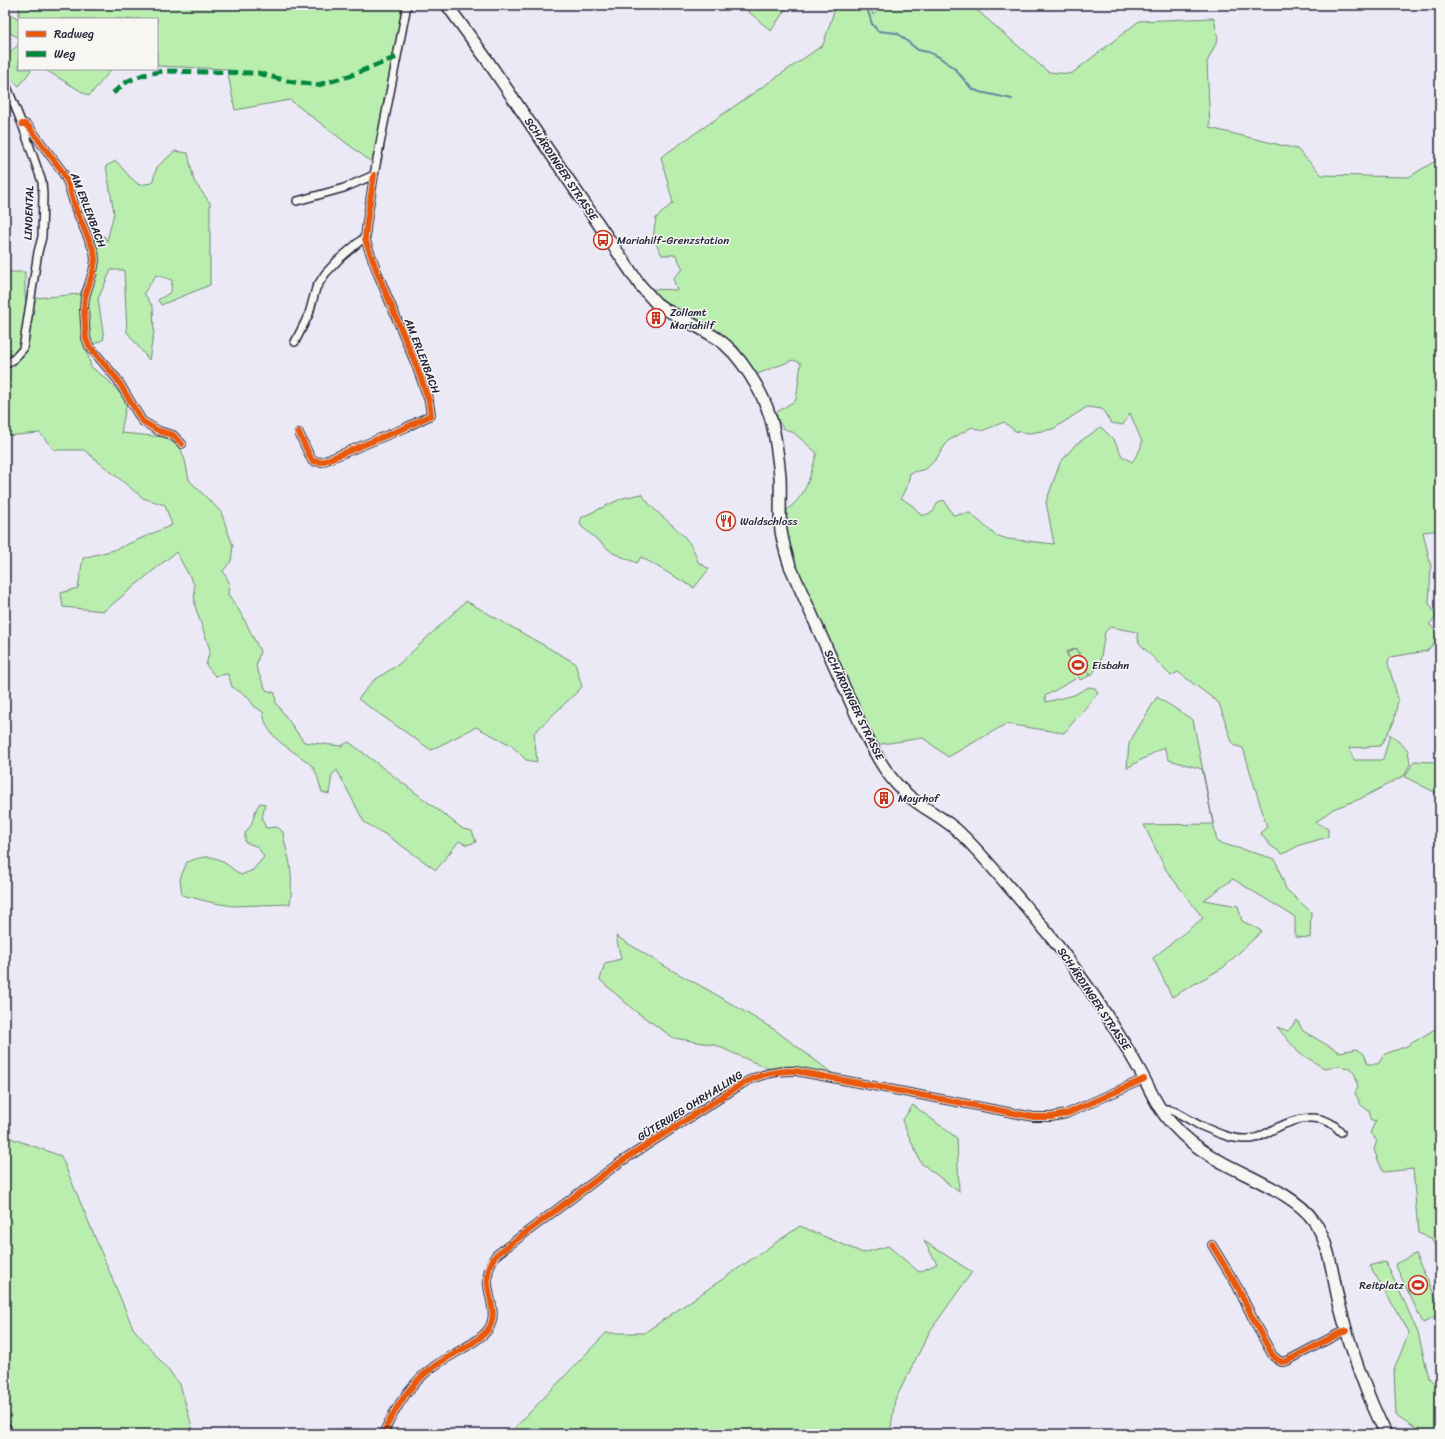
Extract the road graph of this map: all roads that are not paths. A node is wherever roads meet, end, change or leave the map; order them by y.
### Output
1 (407, 5) edge
2 (448, 5) edge
3 (5, 82) edge
4 (22, 124) junction
5 (374, 174) junction
6 (297, 201) dead end
7 (366, 236) junction
8 (295, 342) dead end
9 (5, 365) edge
10 (299, 433) dead end
11 (182, 444) dead end
12 (1144, 1079) junction
13 (1160, 1109) junction
14 (1341, 1132) dead end
15 (1212, 1245) dead end
16 (1347, 1331) junction
17 (5, 1429) edge
18 (8, 1434) edge
19 (383, 1434) edge
20 (1386, 1434) edge

1 - 5 street
2 - 12 main road, SCHÄRDINGER STRASSE
3 - 4 street, LINDENTAL
4 - 9 street, LINDENTAL
4 - 11 street, AM ERLENBACH
5 - 6 street
5 - 7 street, AM ERLENBACH
7 - 8 street
7 - 10 street, AM ERLENBACH
12 - 13 main road, SCHÄRDINGER STRASSE
12 - 19 street, GÜTERWEG OHRHALLING
13 - 14 street
13 - 16 main road, SCHÄRDINGER STRASSE
15 - 16 street
16 - 20 main road, SCHÄRDINGER STRASSE
17 - 18 main road

